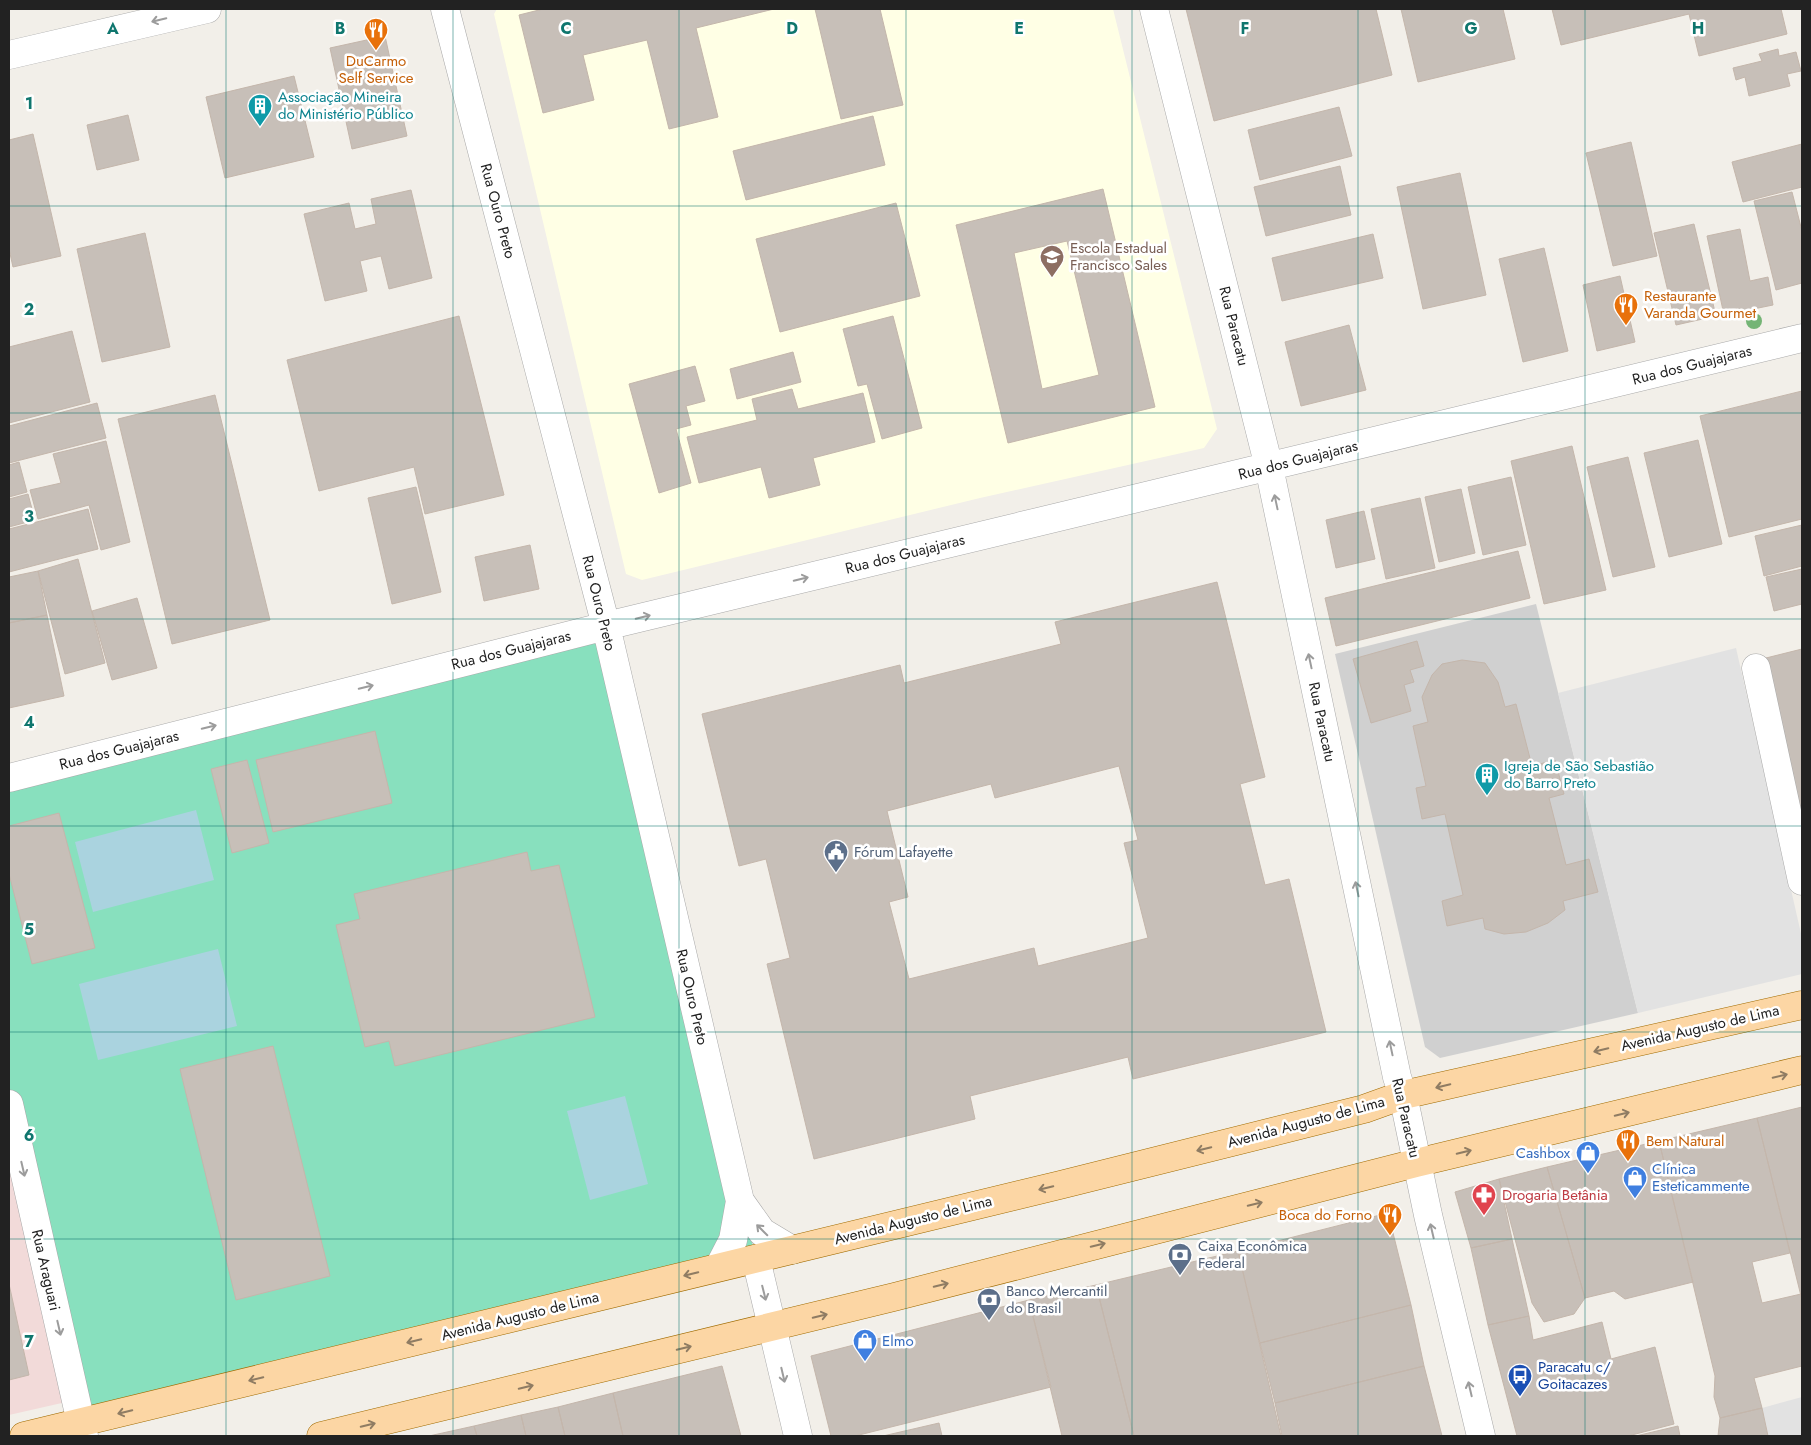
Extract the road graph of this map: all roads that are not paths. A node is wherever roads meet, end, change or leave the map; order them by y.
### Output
1 (206, 9) edge
2 (445, 9) edge
3 (1154, 9) edge
4 (9, 55) edge
5 (1802, 338) edge
6 (1269, 467) junction
7 (606, 626) junction
8 (1756, 668) dead end
9 (9, 778) edge
10 (1802, 881) edge
11 (1802, 1005) edge
12 (1802, 1070) edge
13 (1403, 1095) junction
14 (9, 1104) edge
15 (1416, 1162) junction
16 (740, 1201) junction
17 (792, 1250) junction
18 (756, 1259) junction
19 (719, 1267) junction
20 (772, 1327) junction
21 (82, 1429) edge
22 (24, 1436) edge
23 (321, 1436) edge
24 (798, 1436) edge
25 (1481, 1436) edge

1 -> 4 street
2 - 7 street, Rua Ouro Preto
3 - 6 street, Rua Paracatu
5 - 6 street, Rua dos Guajajaras
7 -> 6 street, Rua dos Guajajaras
13 -> 6 street, Rua Paracatu
9 -> 7 street, Rua dos Guajajaras
7 - 16 street, Rua Ouro Preto
8 - 10 street
11 -> 13 main road, Avenida Augusto de Lima
15 -> 12 main road
13 - 15 street, Rua Paracatu
13 -> 17 main road, Avenida Augusto de Lima
14 -> 21 street, Rua Araguari
20 -> 15 main road
25 -> 15 street, Rua Paracatu
17 -> 16 street, Rua Ouro Preto
16 - 19 street, Rua Ouro Preto
17 - 18 main road, Avenida Augusto de Lima
18 - 19 main road, Avenida Augusto de Lima
18 -> 20 street
19 -> 21 main road, Avenida Augusto de Lima
23 -> 20 main road
20 -> 24 street
21 - 22 main road, Avenida Augusto de Lima

